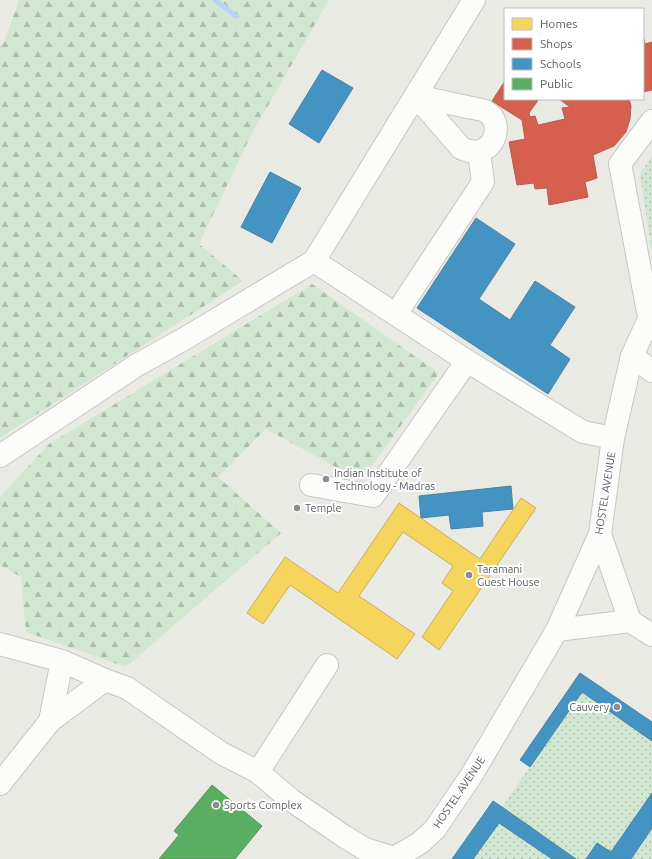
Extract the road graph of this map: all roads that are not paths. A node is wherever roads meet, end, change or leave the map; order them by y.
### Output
1 (474, 0) edge
2 (416, 96) junction
3 (652, 121) edge
4 (479, 152) junction
5 (314, 261) junction
6 (396, 314) junction
7 (651, 315) edge
8 (632, 356) junction
9 (468, 361) junction
10 (652, 370) edge
11 (613, 438) junction
12 (0, 456) edge
13 (311, 485) dead end
14 (600, 534) junction
15 (630, 621) junction
16 (557, 630) junction
17 (652, 635) edge
18 (0, 644) edge
19 (62, 661) junction
20 (327, 665) dead end
21 (105, 680) junction
22 (50, 721) junction
23 (258, 772) junction
24 (0, 784) edge
25 (394, 858) edge

1 - 2 street
2 - 4 street
2 - 4 street
2 - 5 street
3 - 7 street
4 - 6 street
5 - 6 street
5 - 12 street
6 - 9 street
7 - 8 street, HOSTEL AVENUE
8 - 10 street
8 - 11 street, HOSTEL AVENUE
9 - 11 street
9 - 13 street
11 - 14 street, HOSTEL AVENUE
14 - 15 street
14 - 16 street, HOSTEL AVENUE
15 - 16 street
15 - 17 street
16 - 25 street, HOSTEL AVENUE
18 - 19 street, HOSTEL AVENUE
19 - 21 street, HOSTEL AVENUE
19 - 22 street
20 - 23 street
21 - 22 street
21 - 23 street, HOSTEL AVENUE
22 - 24 street
23 - 25 street, HOSTEL AVENUE

